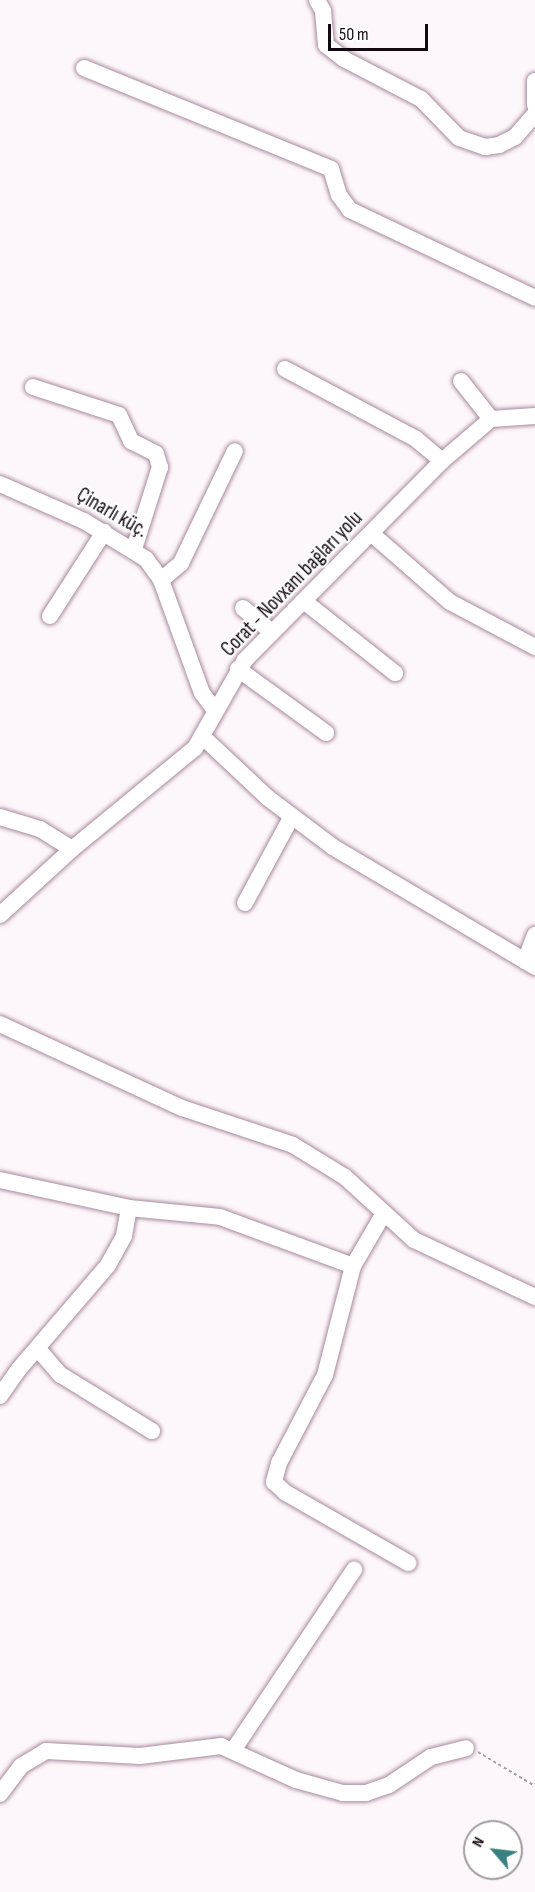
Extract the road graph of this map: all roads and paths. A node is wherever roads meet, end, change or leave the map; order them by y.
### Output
1 (317, 0) edge
2 (84, 68) dead end
3 (535, 81) edge
4 (535, 105) edge
5 (535, 114) edge
6 (535, 297) edge
7 (285, 369) dead end
8 (461, 381) dead end
9 (33, 387) dead end
10 (535, 416) edge
11 (491, 418) junction
12 (235, 451) dead end
13 (442, 461) junction
14 (0, 484) edge
15 (104, 532) junction
16 (372, 534) junction
17 (134, 549) junction
18 (161, 580) junction
19 (305, 602) junction
20 (243, 608) dead end
21 (50, 616) dead end
22 (272, 632) junction
23 (535, 647) edge
24 (238, 669) junction
25 (394, 673) dead end
26 (215, 710) junction
27 (326, 733) dead end
28 (203, 737) junction
29 (0, 817) edge
30 (291, 818) junction
31 (72, 849) junction
32 (245, 903) dead end
33 (0, 915) edge
34 (535, 935) edge
35 (530, 964) edge
36 (0, 1024) edge
37 (0, 1180) edge
38 (129, 1208) junction
39 (384, 1213) junction
40 (353, 1266) junction
41 (535, 1296) edge
42 (38, 1349) junction
43 (0, 1396) edge
44 (152, 1431) dead end
45 (408, 1563) dead end
46 (354, 1570) dead end
47 (466, 1748) joint
48 (234, 1749) junction
49 (535, 1786) edge
50 (0, 1794) edge

1 - 5 street
2 - 6 street
3 - 4 street
7 - 13 street
8 - 11 street
9 - 17 street
10 - 11 street
11 - 13 street, Corat - Novxanı bağları yolu
12 - 18 street
13 - 16 street, Corat - Novxanı bağları yolu
14 - 15 street, Çinarlı küç.
15 - 17 street, Çinarlı küç.
15 - 21 street
16 - 19 street, Corat - Novxanı bağları yolu
16 - 23 street
17 - 18 street, Çinarlı küç.
18 - 26 street, Çinarlı küç.
19 - 22 street, Corat - Novxanı bağları yolu
19 - 25 street
20 - 22 street
22 - 24 street, Corat - Novxanı bağları yolu
24 - 26 street, Corat - Novxanı bağları yolu
24 - 27 street
26 - 28 street, Corat - Novxanı bağları yolu
28 - 30 street
28 - 31 street, Corat - Novxanı bağları yolu
29 - 31 street
30 - 32 street
30 - 35 street
31 - 33 street, Corat - Novxanı bağları yolu
34 - 35 street
36 - 39 street
37 - 38 street
38 - 40 street
38 - 42 street
39 - 40 street
39 - 41 street
40 - 45 street
42 - 43 street
42 - 44 street
46 - 48 street
47 - 48 street
47 - 49 path
48 - 50 street

